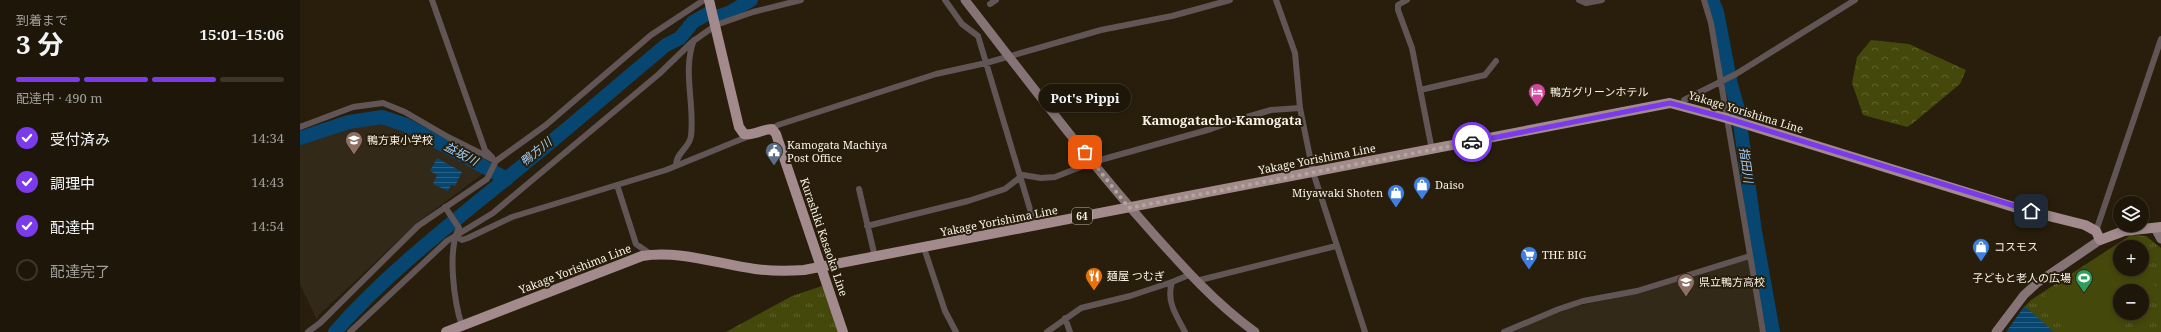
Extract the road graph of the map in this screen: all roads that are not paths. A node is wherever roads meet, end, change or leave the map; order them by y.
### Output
1 (432, 0) edge
2 (708, 0) edge
3 (801, 0) edge
4 (945, 0) edge
5 (965, 0) edge
6 (1230, 0) edge
7 (1276, 0) edge
8 (1407, 0) edge
9 (1579, 0) edge
10 (1602, 0) edge
11 (1704, 0) edge
12 (1855, 0) edge
13 (716, 25) junction
14 (2161, 39) edge
15 (694, 40) junction
16 (1009, 56) junction
17 (1496, 60) dead end
18 (986, 63) junction
19 (1720, 82) junction
20 (1420, 90) junction
21 (1682, 105) junction
22 (1300, 108) junction
23 (1726, 118) junction
24 (300, 127) edge
25 (772, 129) junction
26 (750, 135) junction
27 (1432, 150) junction
28 (495, 161) junction
29 (1093, 162) junction
30 (676, 165) junction
31 (1313, 172) junction
32 (1020, 177) junction
33 (617, 185) junction
34 (859, 189) dead end
35 (1129, 208) junction
36 (446, 209) junction
37 (867, 226) junction
38 (1035, 226) junction
39 (2158, 227) edge
40 (2098, 235) junction
41 (455, 236) junction
42 (2161, 240) edge
43 (1336, 246) junction
44 (924, 248) junction
45 (652, 255) junction
46 (1750, 256) junction
47 (875, 257) junction
48 (820, 267) junction
49 (1192, 278) junction
50 (1172, 282) junction
51 (1065, 318) junction
52 (462, 326) junction
53 (308, 332) edge
54 (350, 332) edge
55 (446, 332) edge
56 (843, 332) edge
57 (956, 332) edge
58 (1047, 332) edge
59 (1070, 332) edge
60 (1185, 332) edge
61 (1256, 332) edge
62 (1365, 332) edge
63 (1504, 332) edge
64 (1763, 332) edge
65 (1996, 332) edge

1 - 28 street
2 - 13 main road
2 - 28 street
3 - 13 street
4 - 18 street
5 - 16 street
6 - 16 street
7 - 22 street
8 - 20 street
9 - 10 street
11 - 19 street
12 - 19 street
13 - 15 street
13 - 26 main road
14 - 40 street
15 - 30 street
15 - 41 street
16 - 18 street
16 - 29 street
17 - 20 street
18 - 25 street
18 - 32 street
19 - 21 street
19 - 23 street
20 - 27 street
21 - 23 main road, Yakage Yorishima Line / 64
21 - 27 main road, Yakage Yorishima Line / 64
22 - 29 street
22 - 31 street
23 - 40 main road, Yakage Yorishima Line / 64
23 - 46 street
24 - 28 street
25 - 26 main road
25 - 48 main road, Kurashiki Kasaoka Line
26 - 30 street
27 - 31 main road, Yakage Yorishima Line / 64
28 - 36 street
29 - 32 street
29 - 35 street
30 - 33 street
31 - 35 main road, Yakage Yorishima Line / 64
31 - 43 street
32 - 37 street
32 - 38 street
33 - 41 street
33 - 45 street
34 - 37 street
35 - 38 main road, Yakage Yorishima Line / 64
35 - 49 street
36 - 41 street
36 - 53 street
37 - 47 street
38 - 44 main road, Yakage Yorishima Line / 64
39 - 40 main road
39 - 42 street
40 - 65 street
41 - 52 street
41 - 54 street
43 - 49 street
43 - 62 street
44 - 47 main road, Yakage Yorishima Line / 64
44 - 57 street
45 - 48 main road, Yakage Yorishima Line / 64
45 - 52 main road, Yakage Yorishima Line / 64
46 - 63 street
46 - 64 street
47 - 48 main road, Yakage Yorishima Line / 64
48 - 56 main road, Kurashiki Kasaoka Line
49 - 50 street
49 - 61 street
50 - 51 street
50 - 60 street
51 - 58 street
51 - 59 street
52 - 55 main road, Yakage Yorishima Line / 64

